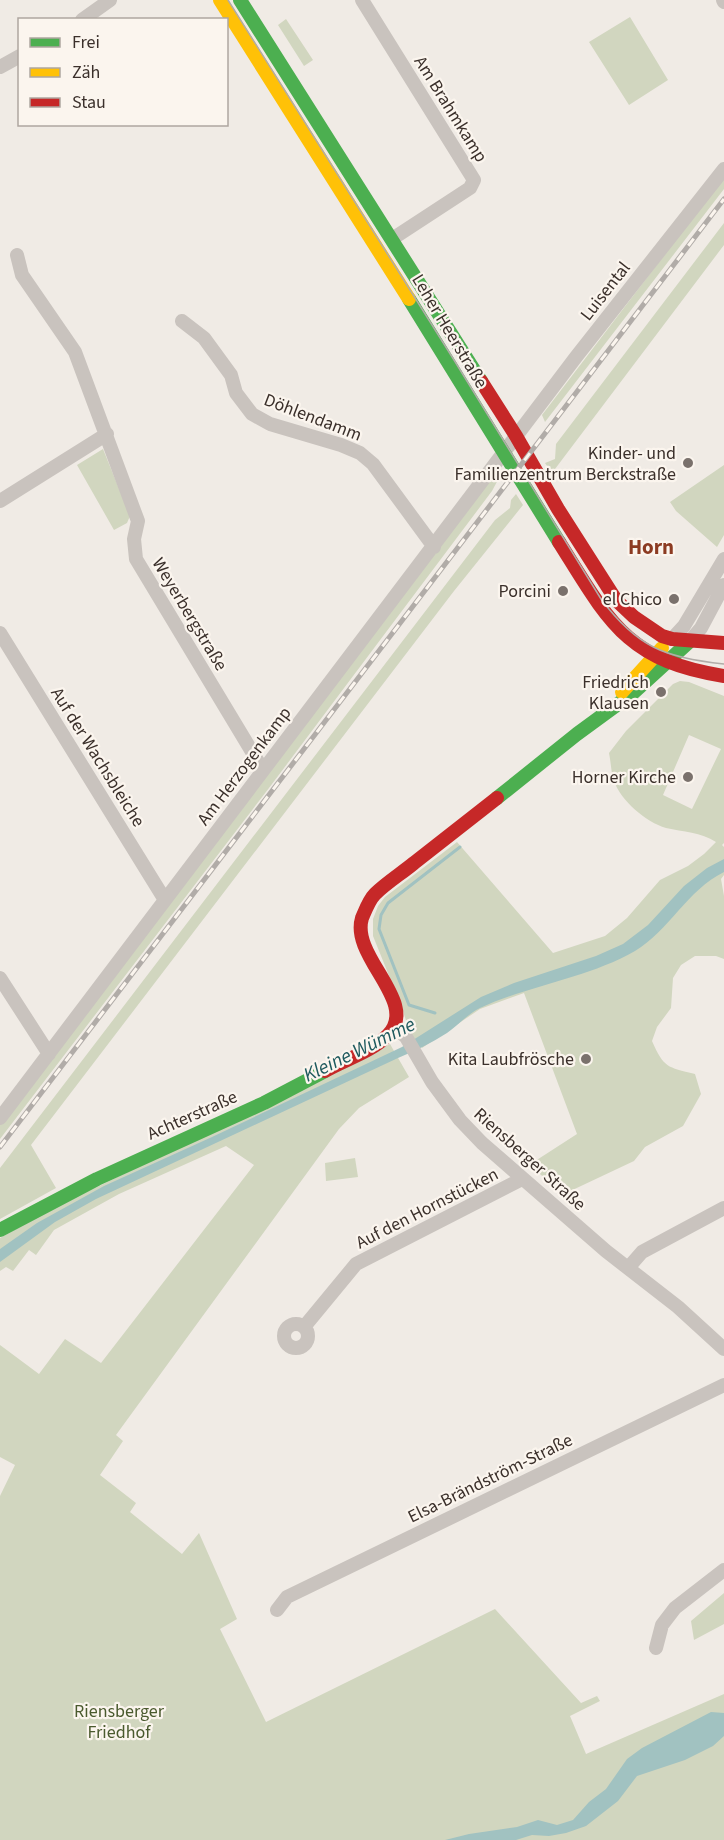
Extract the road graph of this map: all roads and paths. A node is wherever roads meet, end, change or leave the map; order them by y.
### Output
1 (110, 0) edge
2 (220, 0) edge
3 (240, 0) edge
4 (362, 0) edge
5 (85, 18) edge
6 (18, 57) edge
7 (0, 67) edge
8 (724, 169) edge
9 (392, 240) junction
10 (17, 255) dead end
11 (182, 321) dead end
12 (107, 434) junction
13 (516, 436) junction
14 (503, 453) junction
15 (0, 501) edge
16 (434, 546) junction
17 (724, 559) edge
18 (724, 585) edge
19 (0, 633) edge
20 (672, 639) junction
21 (690, 641) junction
22 (724, 643) edge
23 (654, 657) junction
24 (667, 663) junction
25 (724, 676) edge
26 (577, 734) junction
27 (262, 770) junction
28 (165, 900) junction
29 (0, 978) edge
30 (395, 1027) junction
31 (49, 1054) junction
32 (0, 1118) edge
33 (522, 1179) junction
34 (724, 1208) edge
35 (0, 1230) edge
36 (628, 1268) junction
37 (304, 1327) dead end
38 (724, 1349) edge
39 (724, 1385) edge
40 (724, 1570) edge
41 (277, 1610) dead end
42 (656, 1648) dead end

1 - 5 street
2 - 14 main road, Leher Heerstraße
3 - 9 main road, Leher Heerstraße
4 - 9 street, Am Brahmkamp
6 - 7 street
8 - 13 street, Luisental
9 - 13 main road, Leher Heerstraße
10 - 12 street, Weyerbergstraße
11 - 16 street, Döhlendamm
12 - 15 street
12 - 27 street, Weyerbergstraße
13 - 14 street, Am Herzogenkamp
13 - 20 main road, Leher Heerstraße
14 - 16 street, Am Herzogenkamp
14 - 23 main road, Leher Heerstraße
16 - 27 street, Am Herzogenkamp
17 - 20 street
18 - 21 street
19 - 28 street, Auf der Wachsbleiche
20 - 21 main road, Leher Heerstraße
20 - 23 main road
21 - 22 main road, Leher Heerstraße
21 - 24 main road
23 - 24 main road, Leher Heerstraße
23 - 26 main road
24 - 25 main road, Leher Heerstraße
24 - 26 main road
26 - 30 main road
27 - 28 street, Am Herzogenkamp
28 - 31 street, Am Herzogenkamp
29 - 31 street
30 - 33 street, Riensberger Straße
30 - 35 main road, Achterstraße
31 - 32 street, Am Herzogenkamp
33 - 36 street, Riensberger Straße
33 - 37 street, Auf den Hornstücken
34 - 36 street
36 - 38 street, Riensberger Straße
39 - 41 street, Elsa-Brändström-Straße
40 - 42 street

